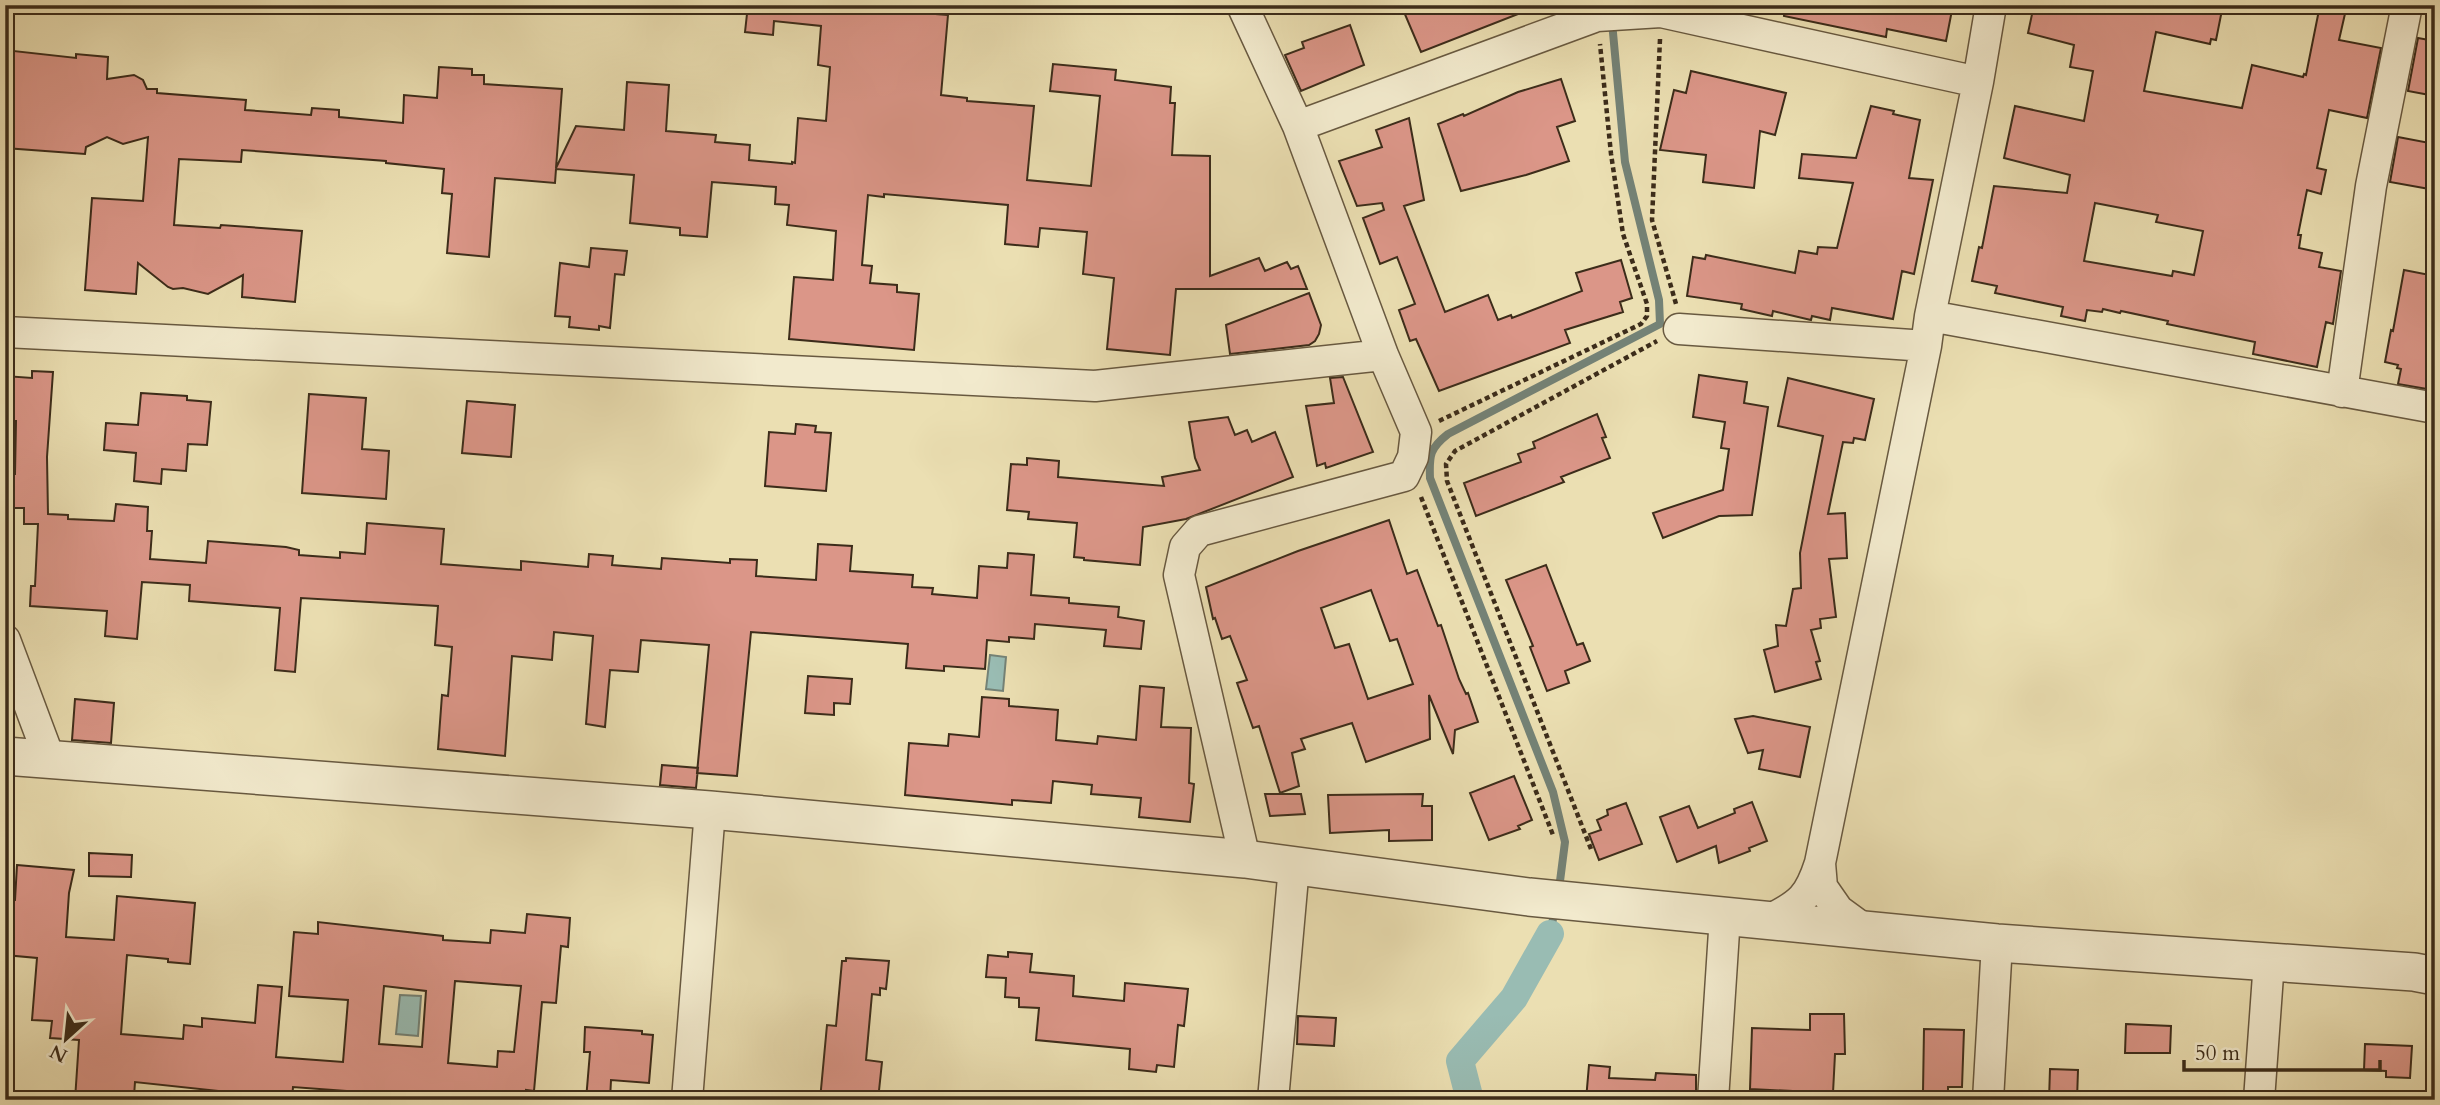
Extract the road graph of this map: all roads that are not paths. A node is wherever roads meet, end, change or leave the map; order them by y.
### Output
1 (1242, 5) edge
2 (1991, 5) edge
3 (2407, 5) edge
4 (1978, 82) junction
5 (1298, 126) junction
6 (1930, 316) junction
7 (1679, 329) road end
8 (5, 332) edge
9 (1927, 346) junction
10 (1383, 355) junction
11 (2342, 392) junction
12 (2435, 408) edge
13 (5, 640) edge
14 (5, 756) edge
15 (50, 760) junction
16 (710, 810) junction
17 (1244, 859) junction
18 (1820, 863) junction
19 (1294, 866) junction
20 (1725, 916) junction
21 (1769, 920) junction
22 (1864, 929) junction
23 (1997, 943) junction
24 (2269, 961) junction
25 (2428, 972) edge
26 (687, 1100) edge
27 (1273, 1100) edge
28 (1713, 1100) edge
29 (1988, 1100) edge
30 (2259, 1100) edge

1 - 5 street
2 - 4 street
3 - 11 street
4 - 5 street
4 - 6 street
5 - 10 street
6 - 9 street
6 - 11 street
7 - 9 street
8 - 10 street
9 - 18 street
10 - 17 street
11 - 12 street
13 - 15 street
14 - 15 street
15 - 16 street
16 - 17 street
16 - 26 street
17 - 19 street
18 - 21 street
18 - 22 street
19 - 20 street
19 - 27 street
20 - 21 street
20 - 28 street
21 - 22 street
22 - 23 street
23 - 24 street
23 - 29 street
24 - 25 street
24 - 30 street

